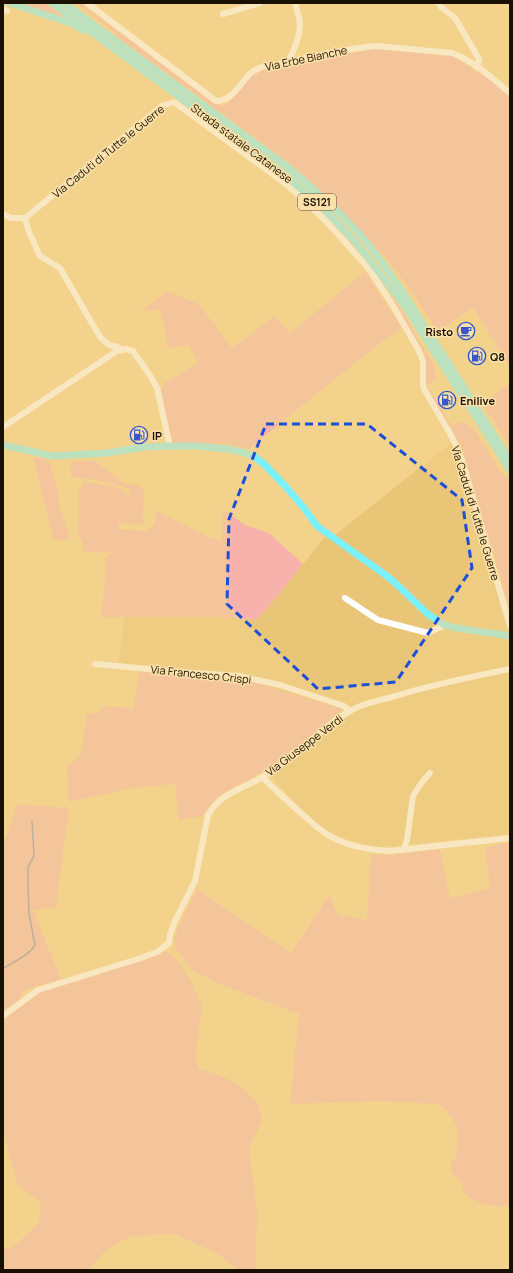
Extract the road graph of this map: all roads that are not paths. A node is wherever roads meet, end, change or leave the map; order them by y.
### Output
1 (10, 3) edge
2 (52, 3) edge
3 (64, 3) edge
4 (72, 3) edge
5 (87, 3) edge
6 (260, 3) edge
7 (295, 3) edge
8 (438, 3) edge
9 (223, 14) dead end
10 (86, 20) junction
11 (114, 48) junction
12 (287, 63) junction
13 (477, 67) junction
14 (510, 93) edge
15 (3, 214) edge
16 (25, 218) junction
17 (122, 350) junction
18 (3, 427) edge
19 (3, 445) edge
20 (170, 446) junction
21 (510, 460) edge
22 (510, 470) edge
23 (345, 598) dead end
24 (444, 624) junction
25 (510, 626) edge
26 (510, 636) edge
27 (95, 664) dead end
28 (510, 669) edge
29 (350, 711) junction
30 (430, 773) dead end
31 (262, 777) junction
32 (510, 838) edge
33 (403, 850) junction
34 (3, 1016) edge

1 - 11 main road
2 - 11 main road, Strada statale Catanese / SS121
3 - 10 main road, Strada statale Catanese / SS121
4 - 10 main road
5 - 12 street, Via Erbe Bianche
6 - 9 street
7 - 12 street
8 - 13 street
10 - 21 main road, Strada statale Catanese / SS121
11 - 22 main road, Strada statale Catanese / SS121
12 - 13 street, Via Erbe Bianche
13 - 14 street, Via Erbe Bianche
15 - 16 street
16 - 17 street
16 - 25 street, Via Caduti di Tutte le Guerre
17 - 18 street
17 - 20 street
19 - 20 main road
20 - 24 main road
23 - 24 street
24 - 26 main road
27 - 29 street, Via Francesco Crispi
28 - 29 street, Via Giuseppe Verdi
29 - 31 street, Via Giuseppe Verdi
30 - 33 street
31 - 33 street
31 - 34 street, Via Giuseppe Verdi
32 - 33 street

